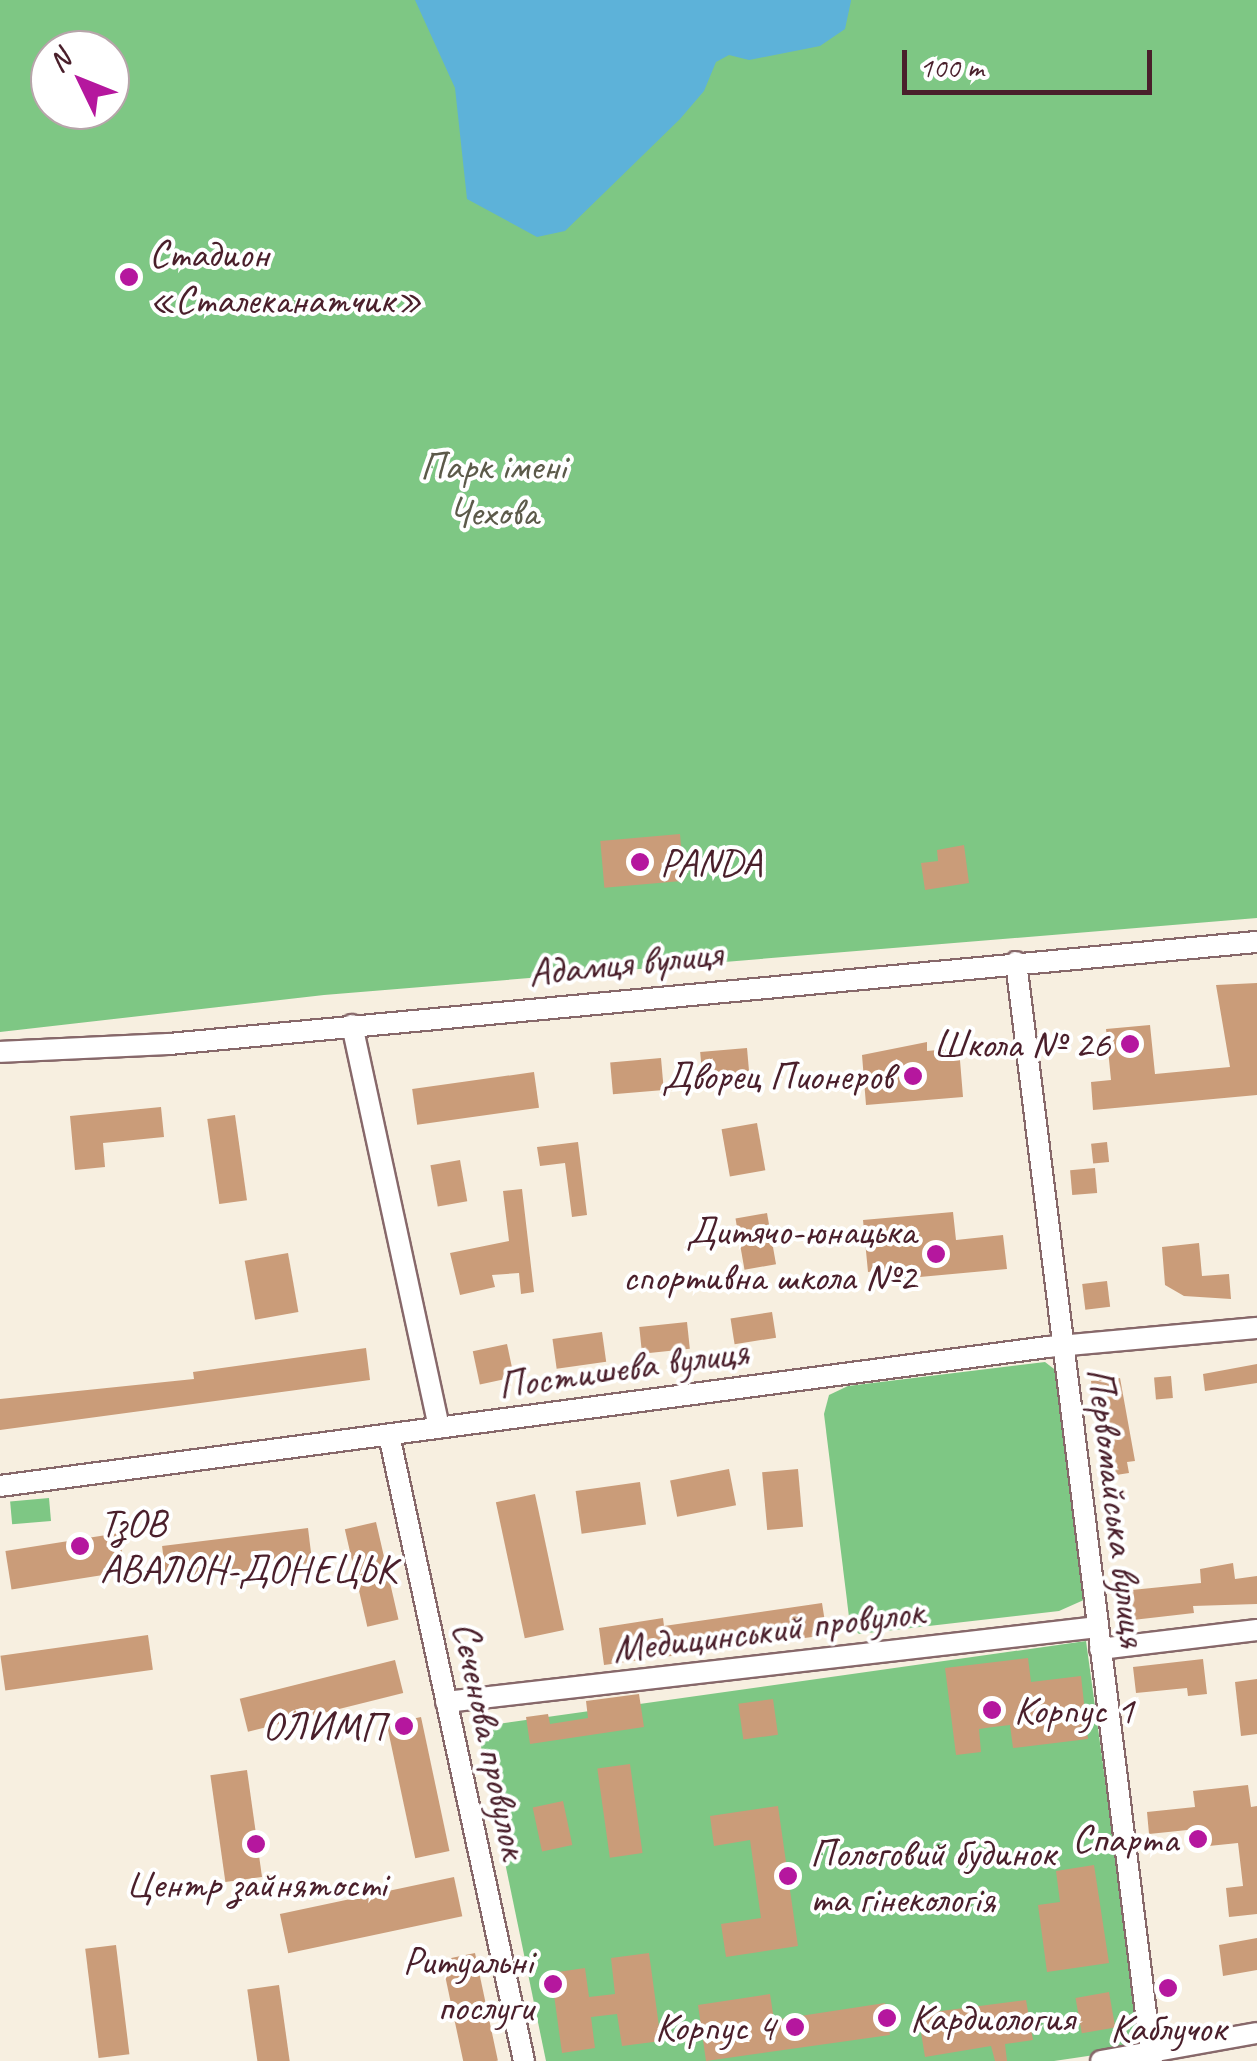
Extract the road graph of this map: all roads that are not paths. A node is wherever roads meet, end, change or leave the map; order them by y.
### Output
1 (1257, 942) edge
2 (1016, 962) junction
3 (352, 1026) junction
4 (0, 1052) edge
5 (1257, 1328) edge
6 (1061, 1346) junction
7 (438, 1428) junction
8 (388, 1435) junction
9 (0, 1486) edge
10 (1098, 1627) junction
11 (1257, 1630) edge
12 (1100, 1649) junction
13 (446, 1702) junction
14 (1257, 2032) edge
15 (1151, 2056) edge
16 (524, 2061) edge
17 (1101, 2061) edge

1 - 2 street, Адамця вулиця
2 - 3 street, Адамця вулиця
2 - 6 street, Первомайська вулиця
3 - 4 street, Адамця вулиця
3 - 7 street
5 - 6 street, Постишева вулиця
6 - 7 street, Постишева вулиця
6 - 10 street, Первомайська вулиця
7 - 8 street, Постишева вулиця
8 - 9 street, Постишева вулиця
8 - 13 street, Сєченова провулок
10 - 12 street, Первомайська вулиця
10 - 13 street, Медицинський провулок
11 - 12 street
12 - 15 street, Первомайська вулиця
13 - 16 street, Сєченова провулок
14 - 15 street
15 - 17 street

